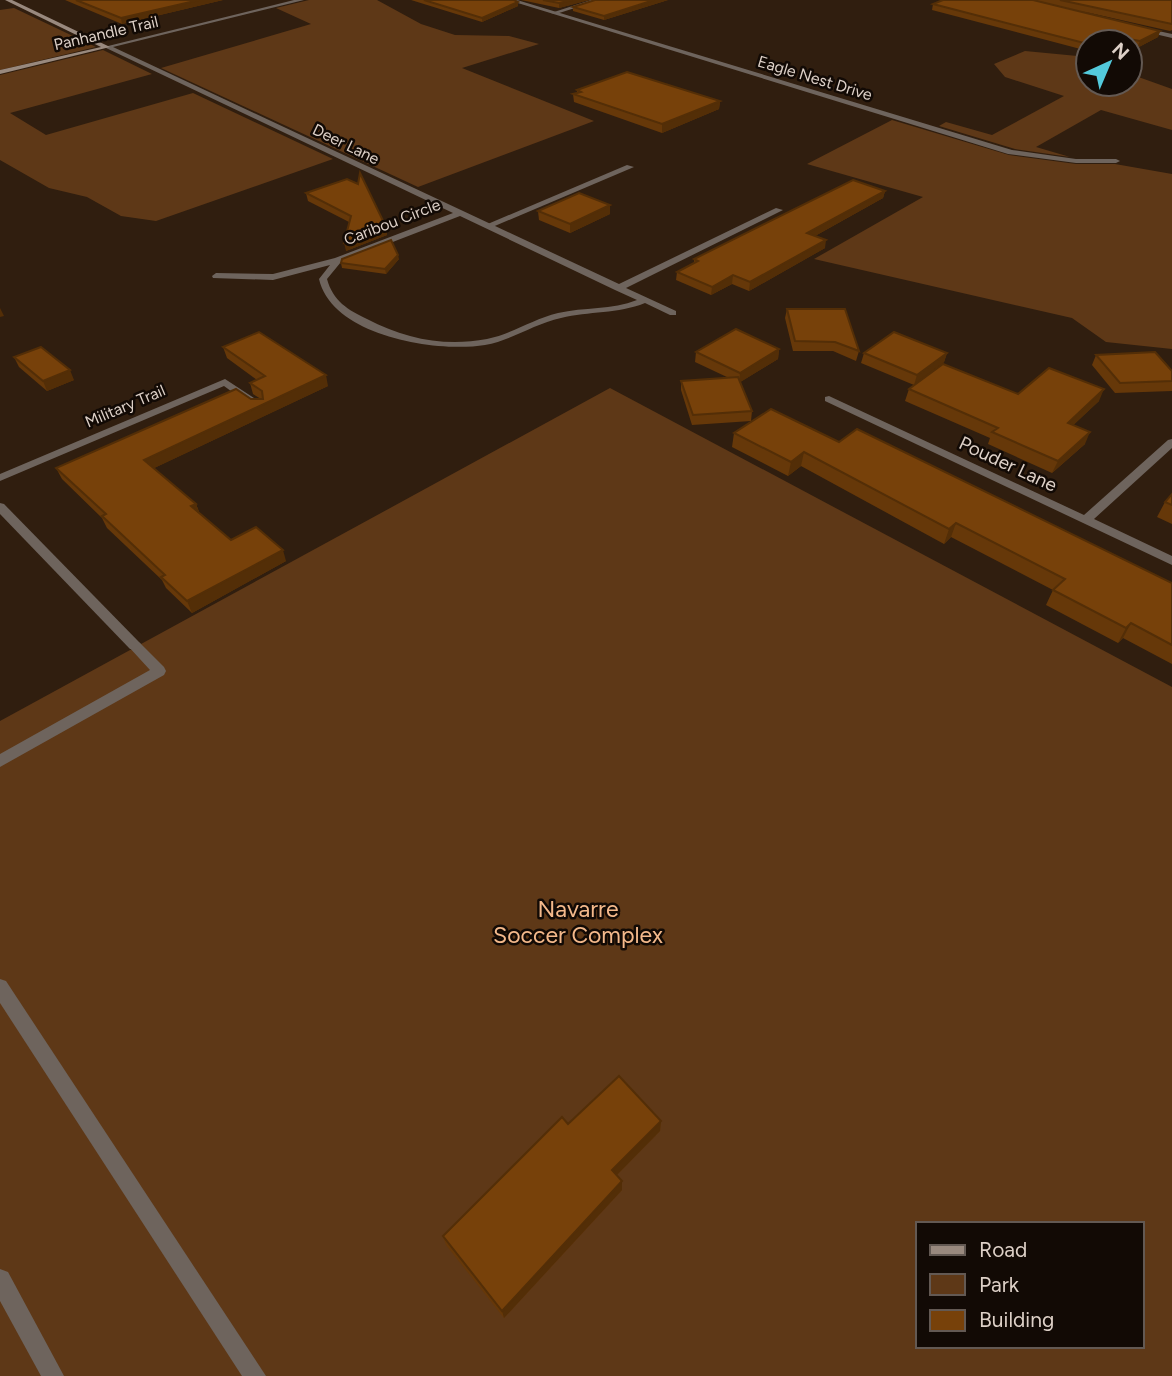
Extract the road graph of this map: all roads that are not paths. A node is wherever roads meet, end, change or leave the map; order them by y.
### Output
1 (8, 0) edge
2 (301, 0) edge
3 (511, 0) edge
4 (597, 0) edge
5 (260, 4) dead end
6 (270, 8) junction
7 (554, 13) junction
8 (1131, 27) edge
9 (1172, 36) edge
10 (107, 47) junction
11 (0, 72) edge
12 (1116, 161) dead end
13 (630, 167) dead end
14 (779, 210) dead end
15 (460, 213) junction
16 (487, 226) junction
17 (338, 260) junction
18 (216, 276) dead end
19 (618, 288) junction
20 (645, 300) junction
21 (673, 313) dead end
22 (829, 399) dead end
23 (260, 406) edge
24 (1172, 442) edge
25 (0, 478) edge
26 (0, 507) edge
27 (1086, 520) junction
28 (1172, 561) edge
29 (0, 761) edge
30 (0, 987) edge
31 (0, 1280) edge
32 (53, 1376) edge
33 (255, 1376) edge

1 - 10 street, Deer Lane
2 - 6 street, Panhandle Trail
3 - 7 street, Eagle Nest Drive
4 - 7 street
5 - 6 street
6 - 10 street, Panhandle Trail
7 - 12 street, Eagle Nest Drive
8 - 9 street
10 - 11 street, Panhandle Trail
10 - 15 street, Deer Lane
13 - 16 street
14 - 19 street
15 - 16 street, Deer Lane
15 - 17 street, Caribou Circle
16 - 19 street, Deer Lane
17 - 18 street
17 - 20 street, Caribou Circle
19 - 20 street, Deer Lane
20 - 21 street, Deer Lane
22 - 27 street, Pouder Lane
23 - 25 street, Military Trail
24 - 27 street
26 - 29 street
27 - 28 street, Pouder Lane
30 - 33 street
31 - 32 street

